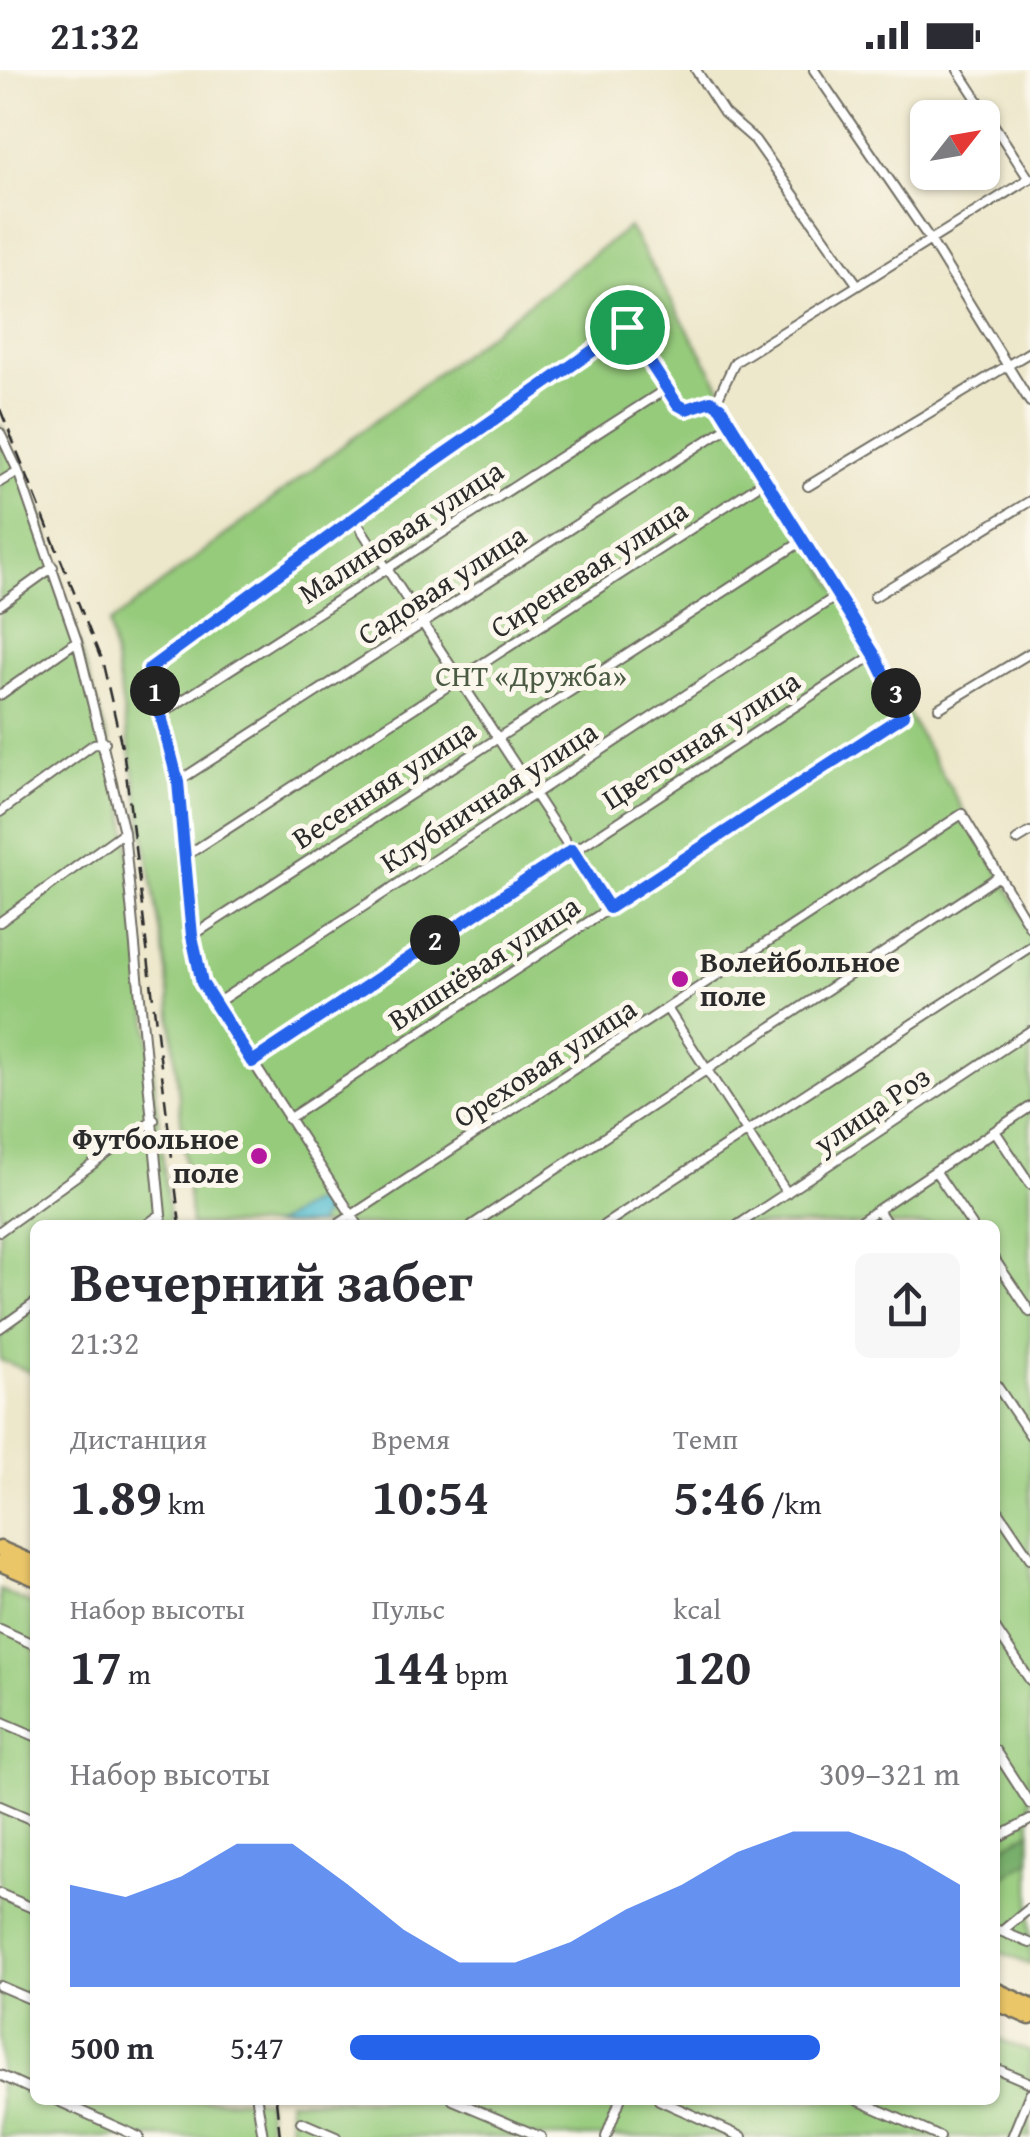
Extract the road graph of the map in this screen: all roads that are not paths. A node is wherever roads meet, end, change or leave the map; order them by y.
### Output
1 (696, 70) edge
2 (814, 70) edge
3 (958, 70) edge
4 (1029, 178) edge
5 (929, 238) junction
6 (857, 284) junction
7 (1030, 352) edge
8 (1008, 366) junction
9 (666, 389) junction
10 (716, 402) junction
11 (1030, 402) edge
12 (731, 425) junction
13 (0, 434) edge
14 (18, 472) junction
15 (766, 480) junction
16 (0, 482) edge
17 (808, 486) dead end
18 (1030, 500) edge
19 (354, 520) junction
20 (804, 540) junction
21 (53, 567) junction
22 (388, 568) junction
23 (838, 594) junction
24 (874, 597) dead end
25 (0, 605) edge
26 (424, 624) junction
27 (77, 640) junction
28 (1030, 653) edge
29 (874, 654) junction
30 (460, 680) junction
31 (0, 695) edge
32 (939, 708) dead end
33 (161, 714) junction
34 (499, 736) junction
35 (105, 742) junction
36 (178, 782) junction
37 (536, 793) junction
38 (0, 812) edge
39 (124, 832) junction
40 (1030, 832) edge
41 (1017, 840) dead end
42 (572, 850) junction
43 (184, 857) junction
44 (999, 876) junction
45 (609, 908) junction
46 (0, 922) edge
47 (1030, 927) edge
48 (192, 936) junction
49 (1030, 947) edge
50 (215, 1004) junction
51 (668, 1010) junction
52 (1030, 1032) edge
53 (252, 1062) junction
54 (708, 1070) junction
55 (1030, 1108) edge
56 (288, 1118) junction
57 (154, 1120) junction
58 (748, 1132) junction
59 (995, 1132) junction
60 (936, 1172) junction
61 (1030, 1184) edge
62 (787, 1193) junction
63 (878, 1210) junction
64 (162, 1214) junction
65 (352, 1215) junction
66 (153, 1220) edge
67 (162, 1220) edge
68 (344, 1220) edge
69 (355, 1220) edge
70 (480, 1220) edge
71 (612, 1220) edge
72 (746, 1220) edge
73 (863, 1220) edge
74 (885, 1220) edge
75 (969, 1220) edge
76 (0, 1231) edge
77 (1000, 1267) edge
78 (30, 1307) edge
79 (1030, 1312) edge
80 (0, 1328) edge
81 (1000, 1390) edge
82 (1030, 1435) edge
83 (1000, 1513) edge
84 (0, 1549) edge
85 (1030, 1558) edge
86 (30, 1562) edge
87 (0, 1563) edge
88 (30, 1576) edge
89 (0, 1629) edge
90 (1000, 1635) edge
91 (30, 1643) edge
92 (1030, 1680) edge
93 (0, 1721) edge
94 (30, 1734) edge
95 (1000, 1759) edge
96 (1030, 1804) edge
97 (0, 1806) edge
98 (30, 1819) edge
99 (1030, 1820) edge
100 (1000, 1835) edge
101 (0, 1894) edge
102 (30, 1908) edge
103 (1030, 1908) edge
104 (1000, 1929) edge
105 (1000, 1931) edge
106 (1030, 1943) edge
107 (0, 1986) edge
108 (1000, 1992) edge
109 (30, 1999) edge
110 (1000, 2004) edge
111 (1030, 2006) edge
112 (1030, 2017) edge
113 (1000, 2070) edge
114 (0, 2075) edge
115 (1030, 2083) edge
116 (30, 2089) edge
117 (1030, 2093) edge
118 (67, 2105) edge
119 (258, 2105) edge
120 (466, 2105) edge
121 (618, 2105) edge
122 (670, 2105) edge
123 (868, 2105) edge
124 (301, 2122) dead end
125 (139, 2137) edge
126 (263, 2137) edge
127 (336, 2137) edge
128 (542, 2137) edge
129 (606, 2137) edge
130 (742, 2137) edge
131 (940, 2137) edge
132 (1012, 2137) edge

1 - 6 street
2 - 5 street
3 - 4 street
4 - 5 street
5 - 6 street
5 - 8 street
6 - 10 street
7 - 8 street
8 - 11 street
8 - 17 street
9 - 10 street
9 - 19 street
9 - 22 street, Малиновая улица
10 - 12 street
12 - 15 street
12 - 26 street, Садовая улица
13 - 14 street
14 - 16 street
14 - 21 street
15 - 20 street
15 - 30 street, Сиреневая улица
18 - 24 street
19 - 22 street
19 - 33 street
20 - 23 street
20 - 34 street, Весенняя улица
21 - 25 street
21 - 27 street
22 - 26 street
22 - 33 street, Малиновая улица
23 - 29 street
23 - 37 street, Клубничная улица
26 - 30 street
26 - 36 street, Садовая улица
27 - 31 street
27 - 35 street
28 - 32 street
29 - 42 street, Цветочная улица
29 - 45 street, Вишнёвая улица
30 - 34 street
30 - 43 street, Сиреневая улица
33 - 36 street
34 - 37 street
34 - 48 street, Весенняя улица
35 - 38 street
35 - 39 street
36 - 43 street
37 - 42 street
37 - 50 street, Клубничная улица
39 - 46 street
39 - 57 street
40 - 41 street
42 - 45 street
42 - 53 street, Цветочная улица
43 - 48 street
44 - 47 street
44 - 51 street, Ореховая улица
44 - 54 street
45 - 56 street, Вишнёвая улица
48 - 50 street
49 - 58 street
50 - 53 street
51 - 54 street
51 - 65 street, Ореховая улица
52 - 62 street, улица Роз
53 - 56 street
54 - 58 street
54 - 70 street
55 - 59 street
56 - 65 street
57 - 64 street
57 - 76 street
58 - 62 street
58 - 71 street
59 - 60 street
59 - 61 street
60 - 63 street
60 - 75 street
62 - 72 street, улица Роз
63 - 73 street
63 - 74 street
64 - 66 street
64 - 67 street
65 - 68 street, Ореховая улица
65 - 69 street
77 - 79 street
78 - 80 street
81 - 82 street
83 - 85 street
84 - 86 highway
87 - 88 highway
89 - 91 street
90 - 92 street
93 - 94 street
95 - 96 street
97 - 98 street
99 - 100 street
101 - 102 street
103 - 104 street
105 - 106 street
107 - 109 street
108 - 111 highway
110 - 112 highway
113 - 115 street
114 - 116 street
117 - 132 street
118 - 125 street
119 - 126 street
120 - 128 street
121 - 129 street
122 - 130 street
123 - 131 street
124 - 127 street

